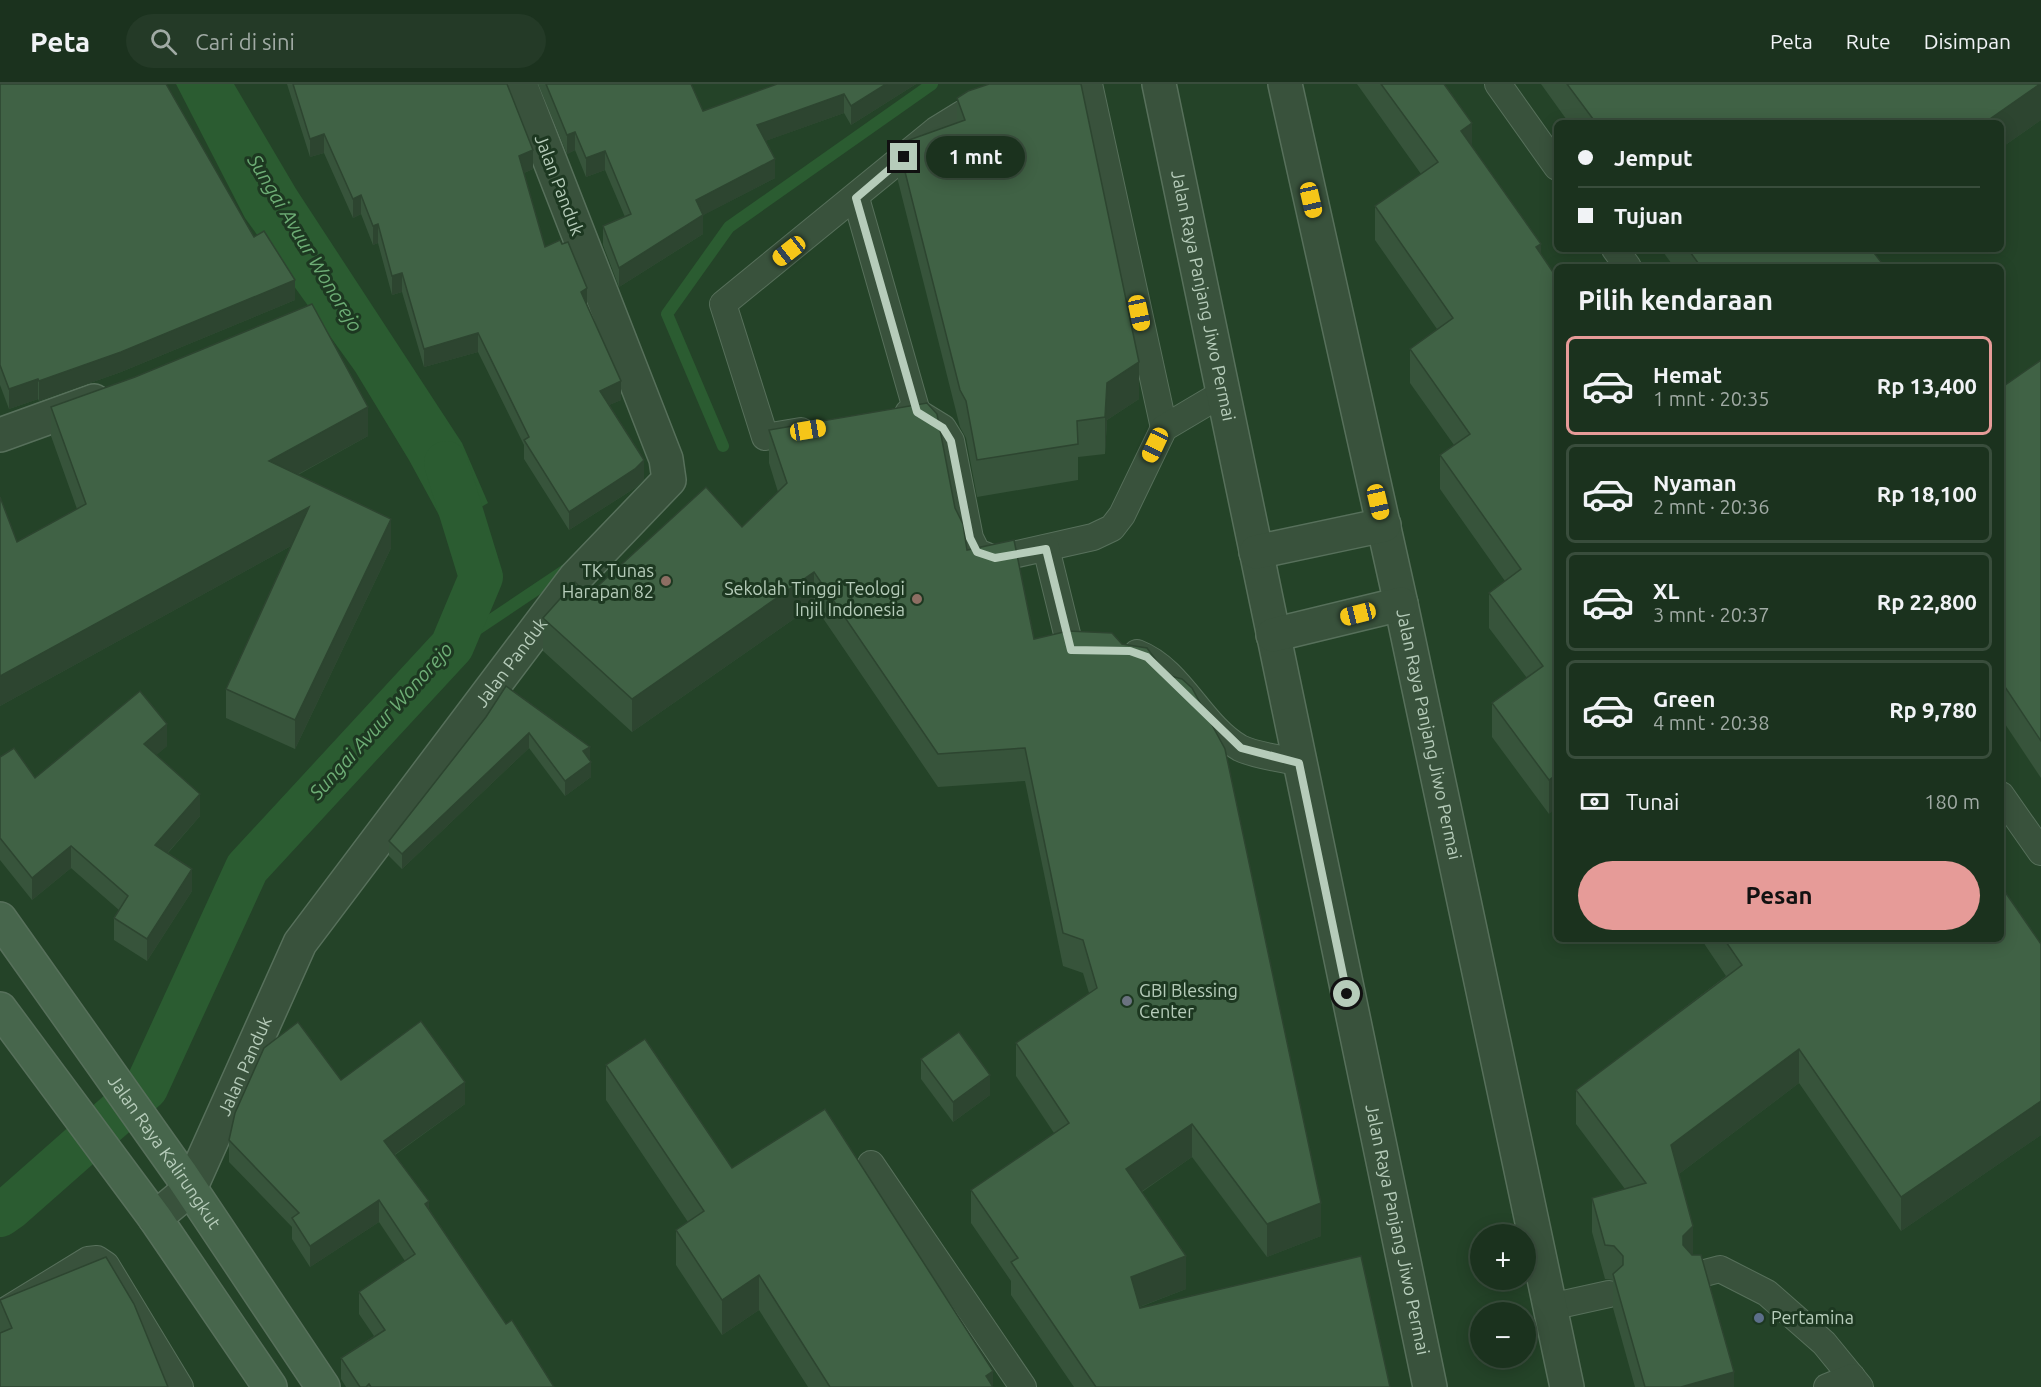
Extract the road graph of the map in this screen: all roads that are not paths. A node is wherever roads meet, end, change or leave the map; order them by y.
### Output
1 (520, 84) edge
2 (1089, 84) edge
3 (1160, 84) edge
4 (1285, 84) edge
5 (1498, 84) edge
6 (1015, 97) edge
7 (1554, 163) edge
8 (856, 198) junction
9 (128, 389) edge
10 (1223, 393) junction
11 (917, 412) junction
12 (882, 418) edge
13 (823, 427) edge
14 (1164, 428) junction
15 (0, 435) edge
16 (1384, 525) junction
17 (1046, 549) junction
18 (1256, 552) junction
19 (1401, 604) junction
20 (1273, 635) junction
21 (1299, 763) junction
22 (2004, 799) edge
23 (2041, 852) edge
24 (0, 919) edge
25 (0, 1008) edge
26 (871, 1164) dead end
27 (185, 1181) junction
28 (148, 1210) junction
29 (1697, 1275) edge
30 (1609, 1294) dead end
31 (1550, 1306) junction
32 (0, 1314) edge
33 (1856, 1382) edge
34 (180, 1387) edge
35 (270, 1387) edge
36 (322, 1387) edge
37 (1023, 1387) edge
38 (1430, 1387) edge
39 (1567, 1387) edge
40 (1827, 1387) edge

1 - 27 street, Jalan Panduk
2 - 14 lane
3 - 10 street, Jalan Raya Panjang Jiwo Permai
4 - 16 street, Jalan Raya Panjang Jiwo Permai
5 - 7 lane
6 - 8 lane
8 - 11 lane
8 - 13 lane
9 - 15 street
10 - 14 lane
10 - 18 street, Jalan Raya Panjang Jiwo Permai
11 - 12 lane
11 - 17 lane
14 - 17 lane
16 - 18 street
16 - 19 street, Jalan Raya Panjang Jiwo Permai
17 - 21 lane
18 - 20 street, Jalan Raya Panjang Jiwo Permai
19 - 20 street
19 - 31 street, Jalan Raya Panjang Jiwo Permai
20 - 21 street, Jalan Raya Panjang Jiwo Permai
21 - 38 street, Jalan Raya Panjang Jiwo Permai
22 - 23 lane
24 - 27 main road, Jalan Raya Kalirungkut
25 - 28 main road
26 - 37 lane
27 - 28 street, Jalan Panduk
27 - 36 main road, Jalan Raya Kalirungkut
28 - 35 main road
29 - 33 lane
30 - 31 lane
31 - 39 street, Jalan Raya Panjang Jiwo Permai
32 - 34 lane
33 - 40 lane

